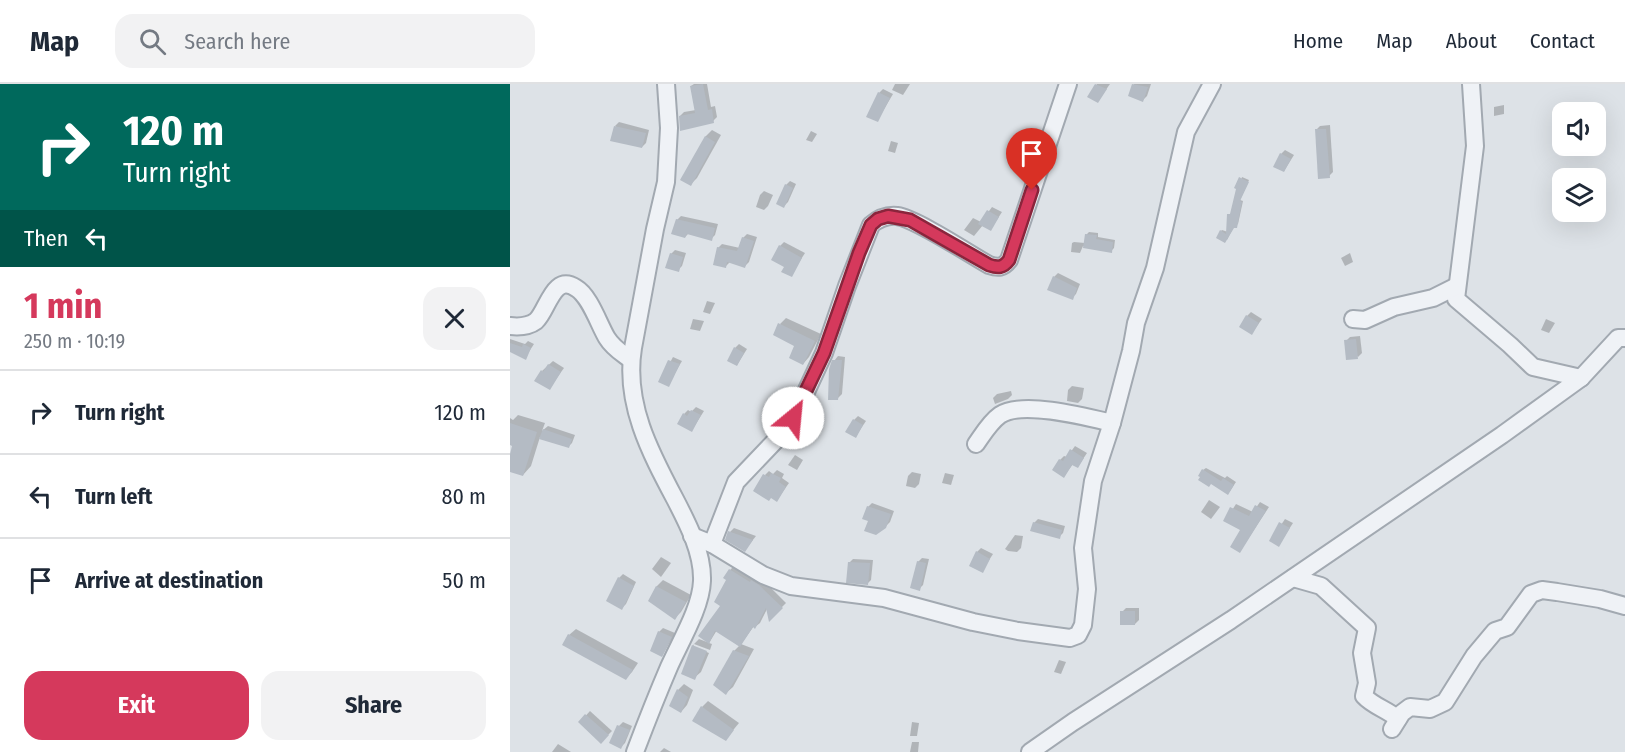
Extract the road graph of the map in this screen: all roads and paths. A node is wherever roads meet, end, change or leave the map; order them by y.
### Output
1 (666, 84) edge
2 (1068, 84) edge
3 (1212, 84) edge
4 (1472, 84) edge
5 (1457, 286) junction
6 (1353, 319) dead end
7 (510, 326) edge
8 (1625, 338) edge
9 (631, 360) junction
10 (1581, 378) junction
11 (1112, 423) junction
12 (976, 444) dead end
13 (692, 536) junction
14 (712, 544) junction
15 (1293, 578) junction
16 (1625, 606) edge
17 (635, 752) edge
18 (1031, 752) edge

1 - 9 street
2 - 14 street
3 - 11 street
4 - 5 street
5 - 6 street
5 - 10 street
7 - 9 street
8 - 10 street
9 - 13 street
10 - 15 street
11 - 12 street
11 - 14 street
13 - 14 street
13 - 17 street
15 - 16 street
15 - 18 street

